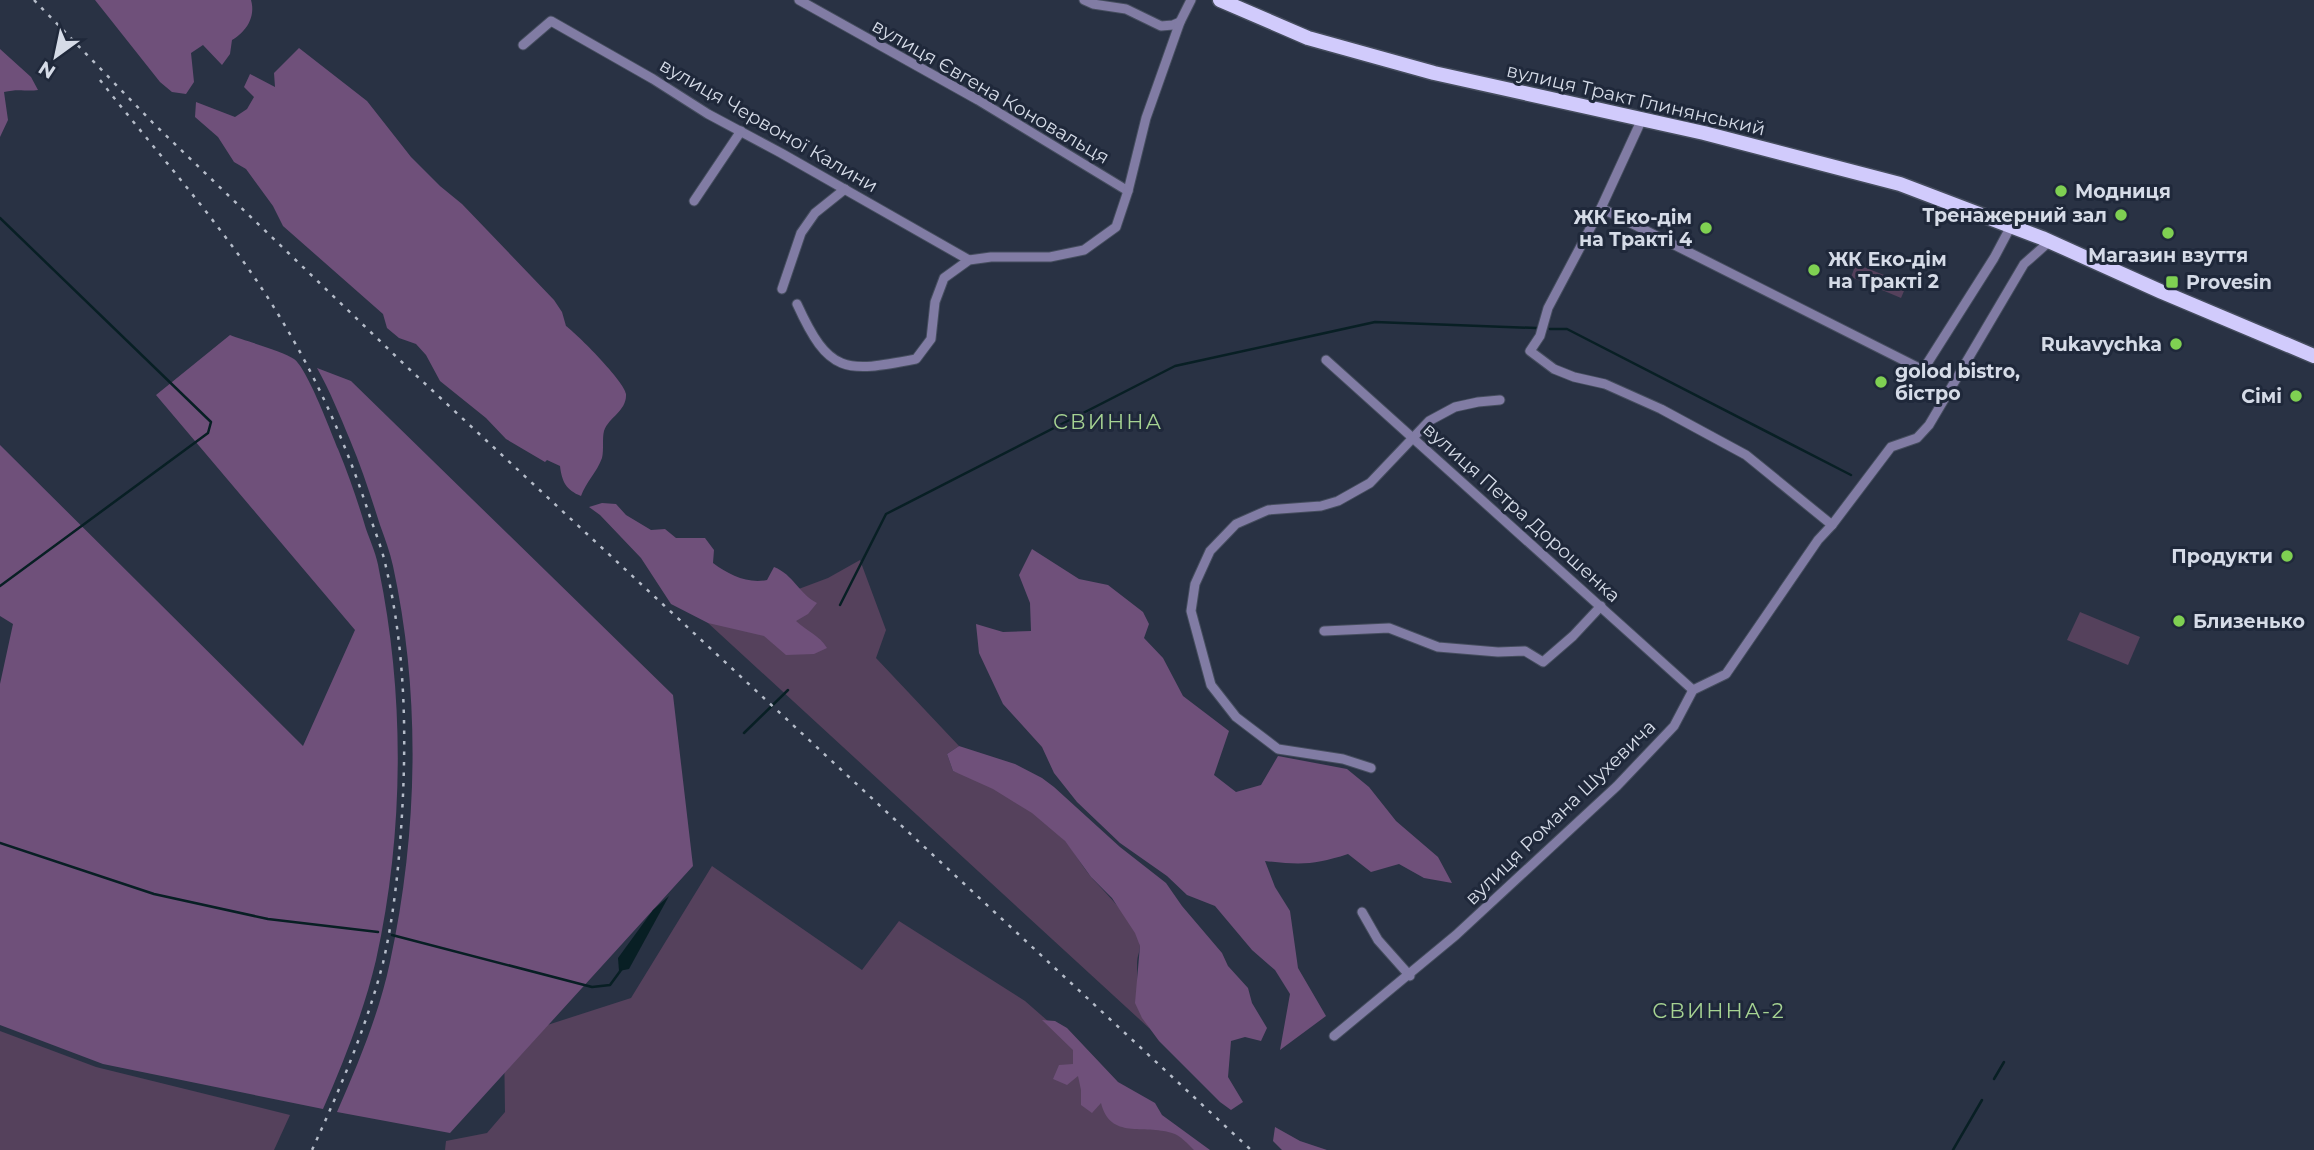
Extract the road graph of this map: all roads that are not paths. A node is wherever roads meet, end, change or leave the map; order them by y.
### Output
1 (799, 0) edge
2 (1084, 0) edge
3 (1191, 0) edge
4 (1220, 0) edge
5 (1180, 22) junction
6 (523, 45) dead end
7 (1642, 119) junction
8 (741, 131) junction
9 (845, 189) junction
10 (1128, 191) junction
11 (694, 201) dead end
12 (1601, 208) junction
13 (2011, 226) junction
14 (2046, 240) junction
15 (969, 260) junction
16 (782, 289) dead end
17 (797, 304) dead end
18 (2314, 356) edge
19 (1326, 360) dead end
20 (1500, 400) dead end
21 (1412, 437) junction
22 (1832, 526) junction
23 (1601, 606) junction
24 (1324, 631) dead end
25 (1693, 690) junction
26 (1371, 768) dead end
27 (1362, 912) dead end
28 (1410, 976) junction
29 (1334, 1036) dead end

1 - 10 street, вулиця Євгена Коновальця
2 - 5 street
3 - 5 street
4 - 7 main road, вулиця Тракт Глинянський
5 - 10 street
6 - 8 street, вулиця Червоної Калини
7 - 12 street
7 - 13 main road, вулиця Тракт Глинянський
8 - 9 street, вулиця Червоної Калини
8 - 11 street
9 - 15 street, вулиця Червоної Калини
9 - 16 street
10 - 15 street
12 - 13 street
12 - 22 street
13 - 14 main road, вулиця Тракт Глинянський
14 - 18 main road, вулиця Тракт Глинянський
14 - 22 street
15 - 17 street
19 - 21 street, вулиця Петра Дорошенка
20 - 21 street
21 - 23 street, вулиця Петра Дорошенка
21 - 26 street
22 - 25 street
23 - 24 street
23 - 25 street, вулиця Петра Дорошенка
25 - 28 street, вулиця Романа Шухевича
27 - 28 street
28 - 29 street, вулиця Романа Шухевича

